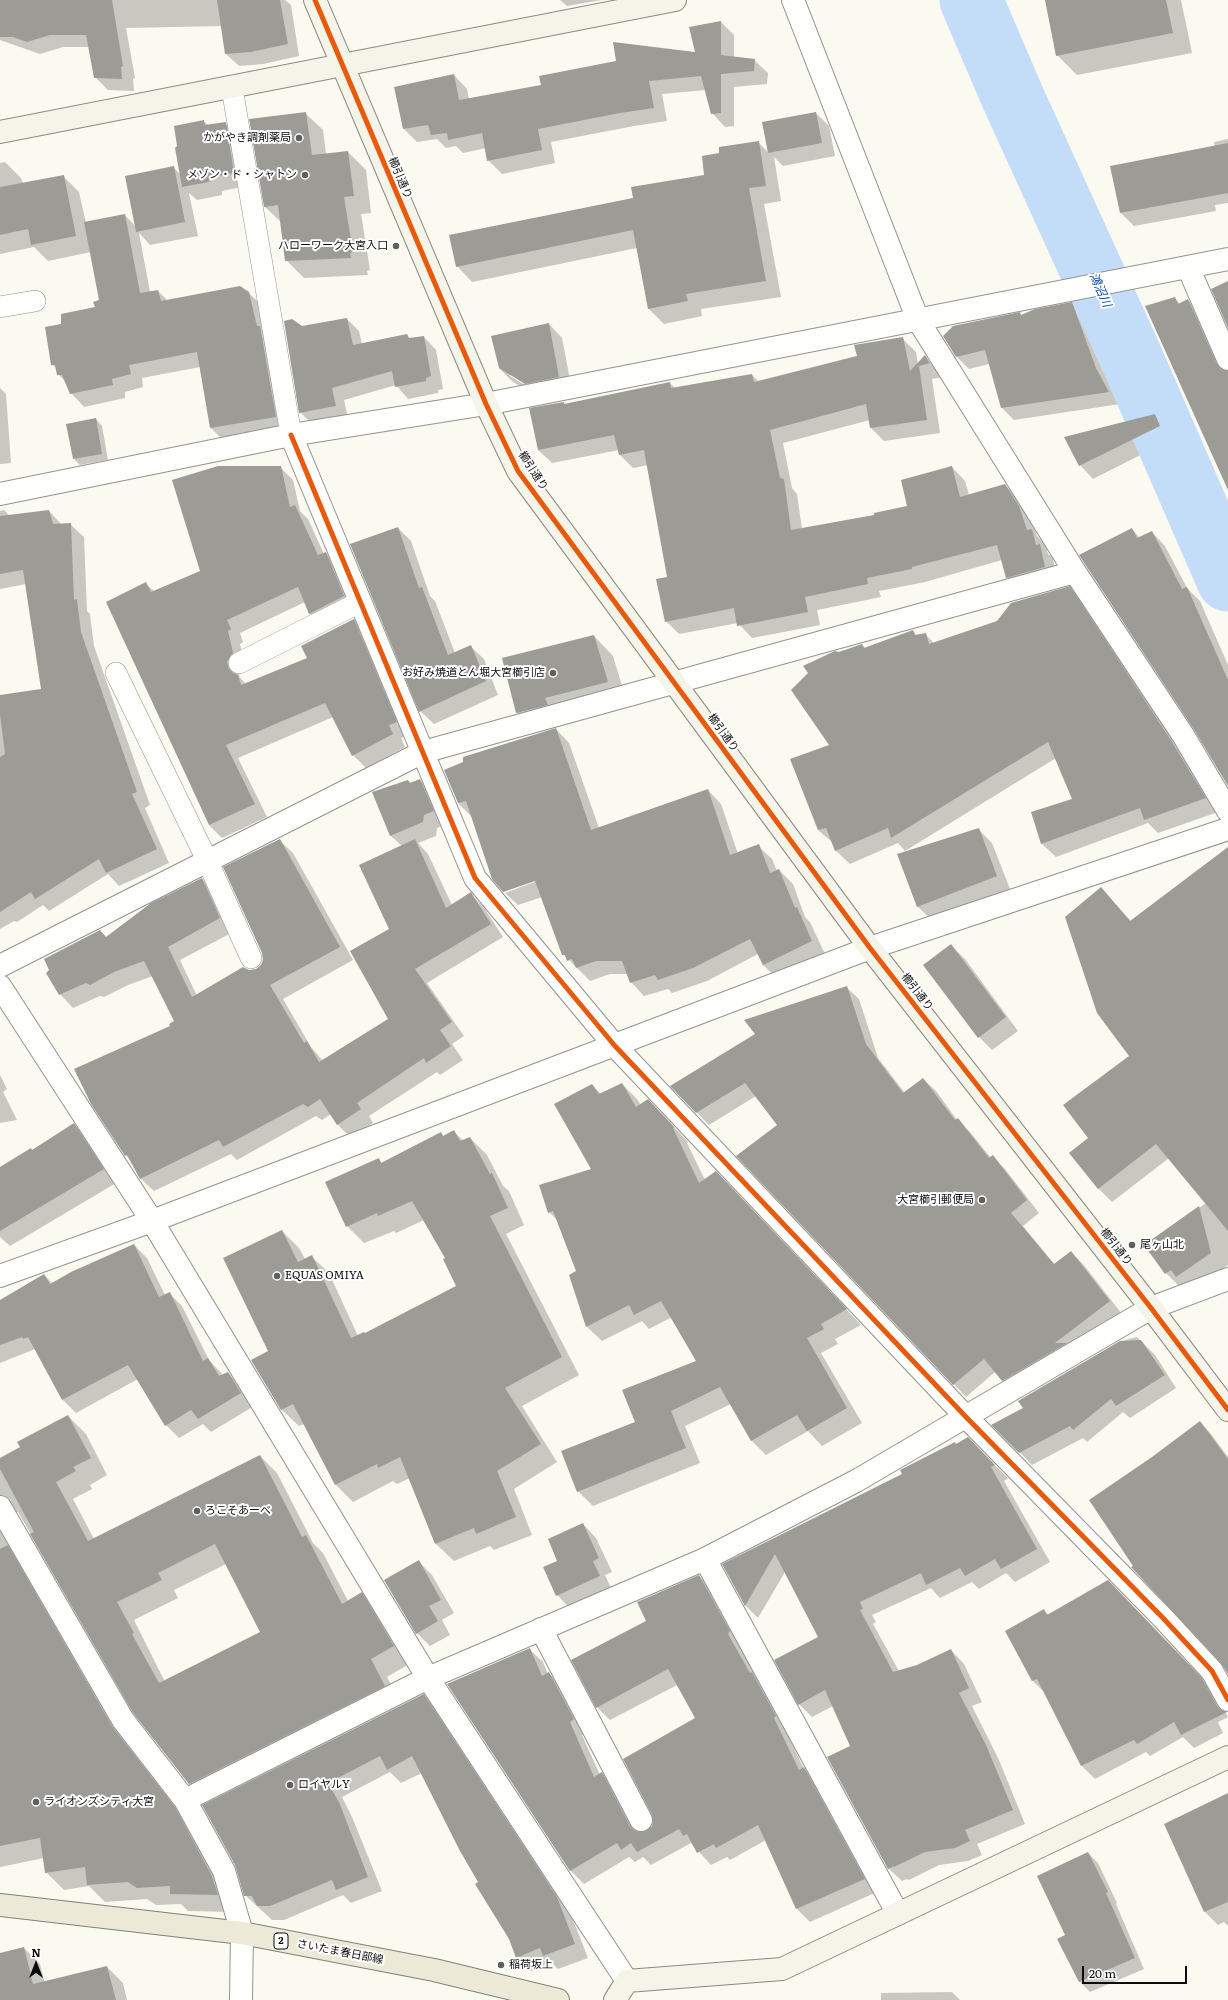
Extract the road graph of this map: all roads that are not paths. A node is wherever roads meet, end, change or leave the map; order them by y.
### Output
1 (315, 0) edge
2 (675, 0) edge
3 (793, 0) edge
4 (341, 66) junction
5 (232, 88) junction
6 (0, 132) edge
7 (1228, 259) edge
8 (1188, 267) junction
9 (35, 301) dead end
10 (0, 308) edge
11 (918, 320) junction
12 (1228, 359) edge
13 (486, 404) junction
14 (291, 435) junction
15 (0, 494) edge
16 (1075, 572) junction
17 (360, 602) junction
18 (239, 663) dead end
19 (116, 673) dead end
20 (673, 682) junction
21 (423, 752) junction
22 (1228, 811) edge
23 (1228, 829) edge
24 (207, 860) junction
25 (870, 948) junction
26 (251, 958) dead end
27 (0, 966) edge
28 (0, 986) edge
29 (615, 1046) junction
30 (152, 1221) junction
31 (0, 1276) edge
32 (1228, 1279) edge
33 (1151, 1308) junction
34 (1228, 1410) edge
35 (966, 1418) junction
36 (0, 1507) edge
37 (705, 1559) junction
38 (541, 1629) junction
39 (428, 1678) junction
40 (1228, 1700) edge
41 (1228, 1757) edge
42 (185, 1800) junction
43 (641, 1820) dead end
44 (0, 1905) edge
45 (898, 1914) junction
46 (242, 1933) junction
47 (627, 1981) junction
48 (241, 2000) edge
49 (558, 2000) edge
50 (615, 2000) edge

1 - 4 street, 櫛引通り
2 - 4 street
3 - 11 street
4 - 5 street
4 - 13 street, 櫛引通り
5 - 6 street
5 - 14 lane
7 - 8 street
8 - 11 street
8 - 12 street
9 - 10 lane
11 - 13 street
11 - 16 street
13 - 14 street
13 - 20 street, 櫛引通り
14 - 15 street
14 - 17 street
16 - 20 street
16 - 22 street
17 - 18 lane
17 - 21 street
19 - 24 lane
20 - 21 street
20 - 25 street, 櫛引通り
21 - 24 street
21 - 29 street
23 - 25 street
24 - 26 lane
24 - 27 street
25 - 29 street
25 - 33 street, 櫛引通り
28 - 30 street
29 - 30 street
29 - 35 street
30 - 31 street
30 - 39 street
32 - 33 street
33 - 34 street, 櫛引通り
33 - 35 street
35 - 37 street
35 - 40 street
36 - 42 street
37 - 38 street
37 - 45 street
38 - 39 street
38 - 43 street
39 - 42 street
39 - 47 street
41 - 45 street
42 - 46 street
44 - 46 main road, さいたま春日部線 / 2
45 - 47 street
46 - 48 street
46 - 49 main road, さいたま春日部線 / 2
47 - 50 street

